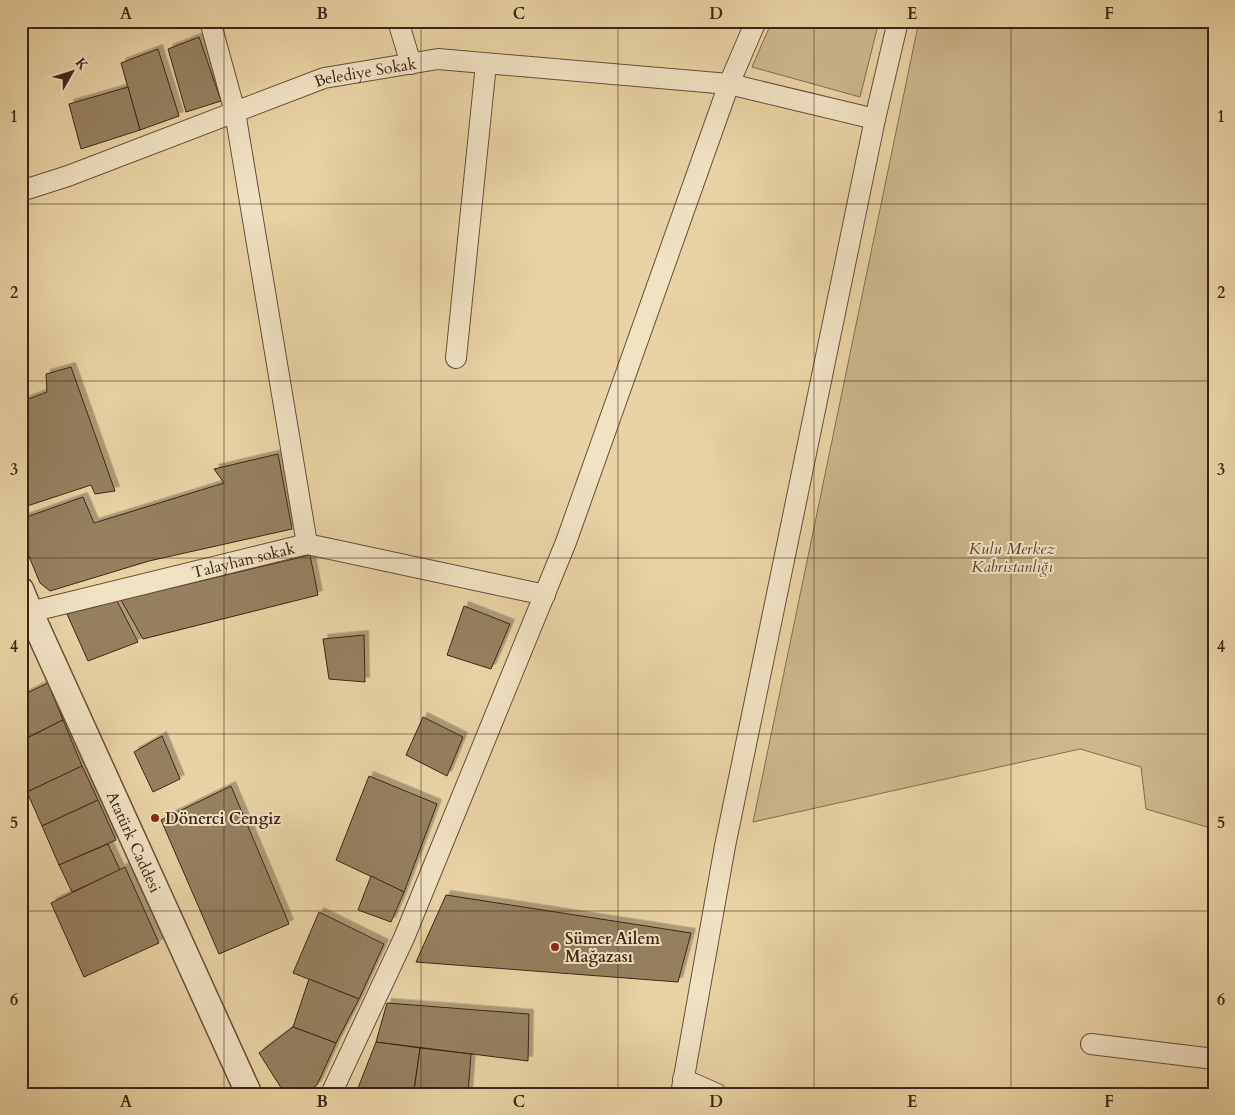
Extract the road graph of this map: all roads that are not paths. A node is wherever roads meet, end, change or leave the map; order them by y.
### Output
1 (210, 21) edge
2 (398, 21) edge
3 (756, 21) edge
4 (898, 21) edge
5 (411, 64) junction
6 (486, 64) junction
7 (729, 84) junction
8 (235, 112) junction
9 (875, 119) junction
10 (21, 191) edge
11 (456, 358) dead end
12 (307, 544) junction
13 (545, 595) junction
14 (24, 606) edge
15 (1092, 1044) dead end
16 (1214, 1059) edge
17 (682, 1086) edge
18 (249, 1094) edge
19 (330, 1094) edge
20 (717, 1094) edge

1 - 8 street
2 - 5 street
3 - 7 street
4 - 9 street
5 - 6 street, Belediye Sokak
5 - 8 street, Belediye Sokak
6 - 7 street, Belediye Sokak
6 - 11 street
7 - 9 street, Belediye Sokak
7 - 13 street
8 - 10 street, Belediye Sokak
8 - 12 street
9 - 17 street
12 - 13 street, Talayhan sokak
12 - 14 street, Talayhan sokak
13 - 19 street
14 - 18 street, Atatürk Caddesi
15 - 16 street
17 - 20 street

